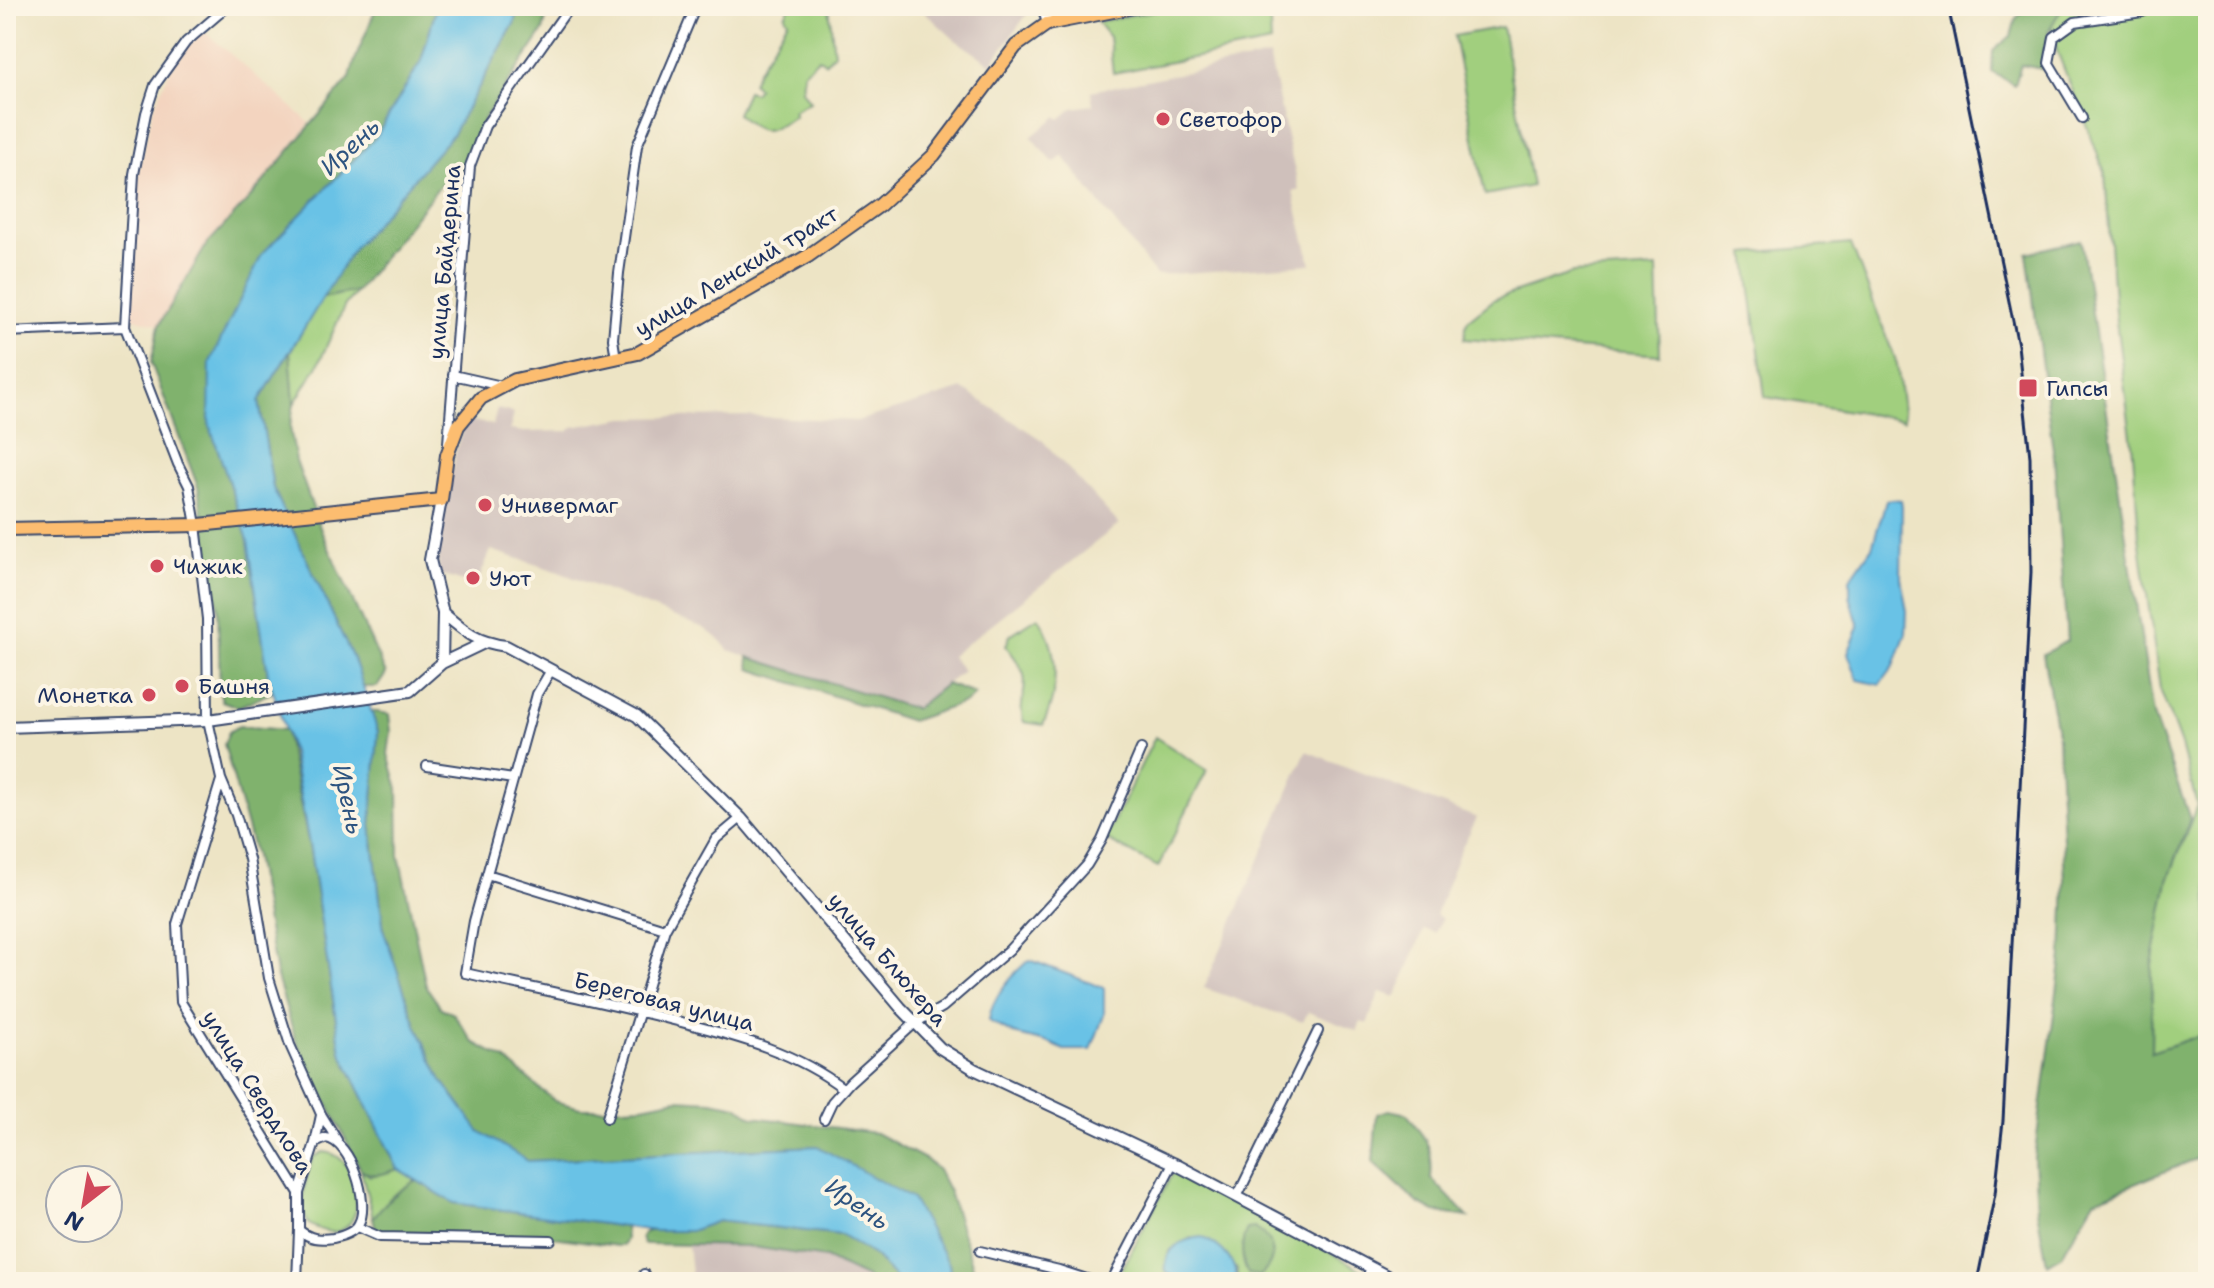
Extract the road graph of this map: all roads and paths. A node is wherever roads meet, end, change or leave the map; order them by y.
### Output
1 (228, 6) edge
2 (570, 6) edge
3 (696, 6) edge
4 (1042, 6) edge
5 (1058, 6) edge
6 (1139, 6) edge
7 (2143, 6) edge
8 (1047, 24) junction
9 (2082, 118) dead end
10 (125, 327) junction
11 (6, 332) edge
12 (616, 359) junction
13 (453, 375) junction
14 (503, 386) junction
15 (447, 455) junction
16 (441, 500) junction
17 (198, 525) junction
18 (6, 529) edge
19 (443, 613) junction
20 (484, 643) junction
21 (442, 663) junction
22 (551, 670) junction
23 (208, 720) junction
24 (6, 727) edge
25 (1141, 749) dead end
26 (427, 766) dead end
27 (221, 779) junction
28 (513, 779) junction
29 (741, 818) junction
30 (487, 874) junction
31 (665, 929) junction
32 (640, 1011) junction
33 (915, 1023) junction
34 (1318, 1031) dead end
35 (844, 1089) junction
36 (321, 1114) junction
37 (607, 1118) dead end
38 (824, 1119) dead end
39 (337, 1140) junction
40 (315, 1143) junction
41 (1173, 1163) junction
42 (299, 1193) junction
43 (1237, 1197) junction
44 (357, 1227) junction
45 (299, 1230) junction
46 (315, 1239) junction
47 (551, 1240) dead end
48 (980, 1251) dead end
49 (297, 1258) junction
50 (1371, 1268) junction
51 (297, 1282) edge
52 (1096, 1282) edge
53 (1111, 1282) edge
54 (1365, 1282) edge
55 (1398, 1282) edge

1 - 10 street
2 - 13 street, улица Байдерина
3 - 12 street
4 - 8 street
5 - 8 street
6 - 8 main road, улица Ленский тракт
7 - 9 street
8 - 12 main road, улица Ленский тракт
10 - 11 street
10 - 17 street, улица Свердлова
12 - 14 main road, улица Ленский тракт
13 - 14 street
13 - 15 street, улица Байдерина
14 - 15 main road, улица Ленский тракт
15 - 16 main road, улица Ленский тракт
16 - 17 main road
16 - 19 street
17 - 18 main road
17 - 23 street, улица Свердлова
19 - 20 street, улица Блюхера
19 - 21 street
20 - 21 street
20 - 22 street, улица Блюхера
21 - 23 street
22 - 28 street
22 - 29 street, улица Блюхера
23 - 24 street
23 - 27 street, улица Свердлова
25 - 33 street
26 - 28 street
27 - 36 street, улица Свердлова
27 - 42 street, улица Свердлова
28 - 30 street
29 - 31 street
29 - 33 street, улица Блюхера
30 - 31 street
30 - 32 street, Береговая улица
31 - 32 street
32 - 35 street, Береговая улица
32 - 37 street
33 - 35 street
33 - 41 street, улица Блюхера
34 - 43 street
35 - 38 street
36 - 39 street, улица Свердлова
36 - 40 street, улица Свердлова
39 - 40 street
39 - 44 street, улица Свердлова
40 - 42 street, улица Свердлова
41 - 43 street, улица Блюхера
41 - 53 street
42 - 45 street
43 - 50 street, улица Блюхера
44 - 46 street
44 - 47 street
45 - 46 street
45 - 49 street
46 - 49 street
48 - 52 street
49 - 51 street
50 - 54 street
50 - 55 street, улица Блюхера

